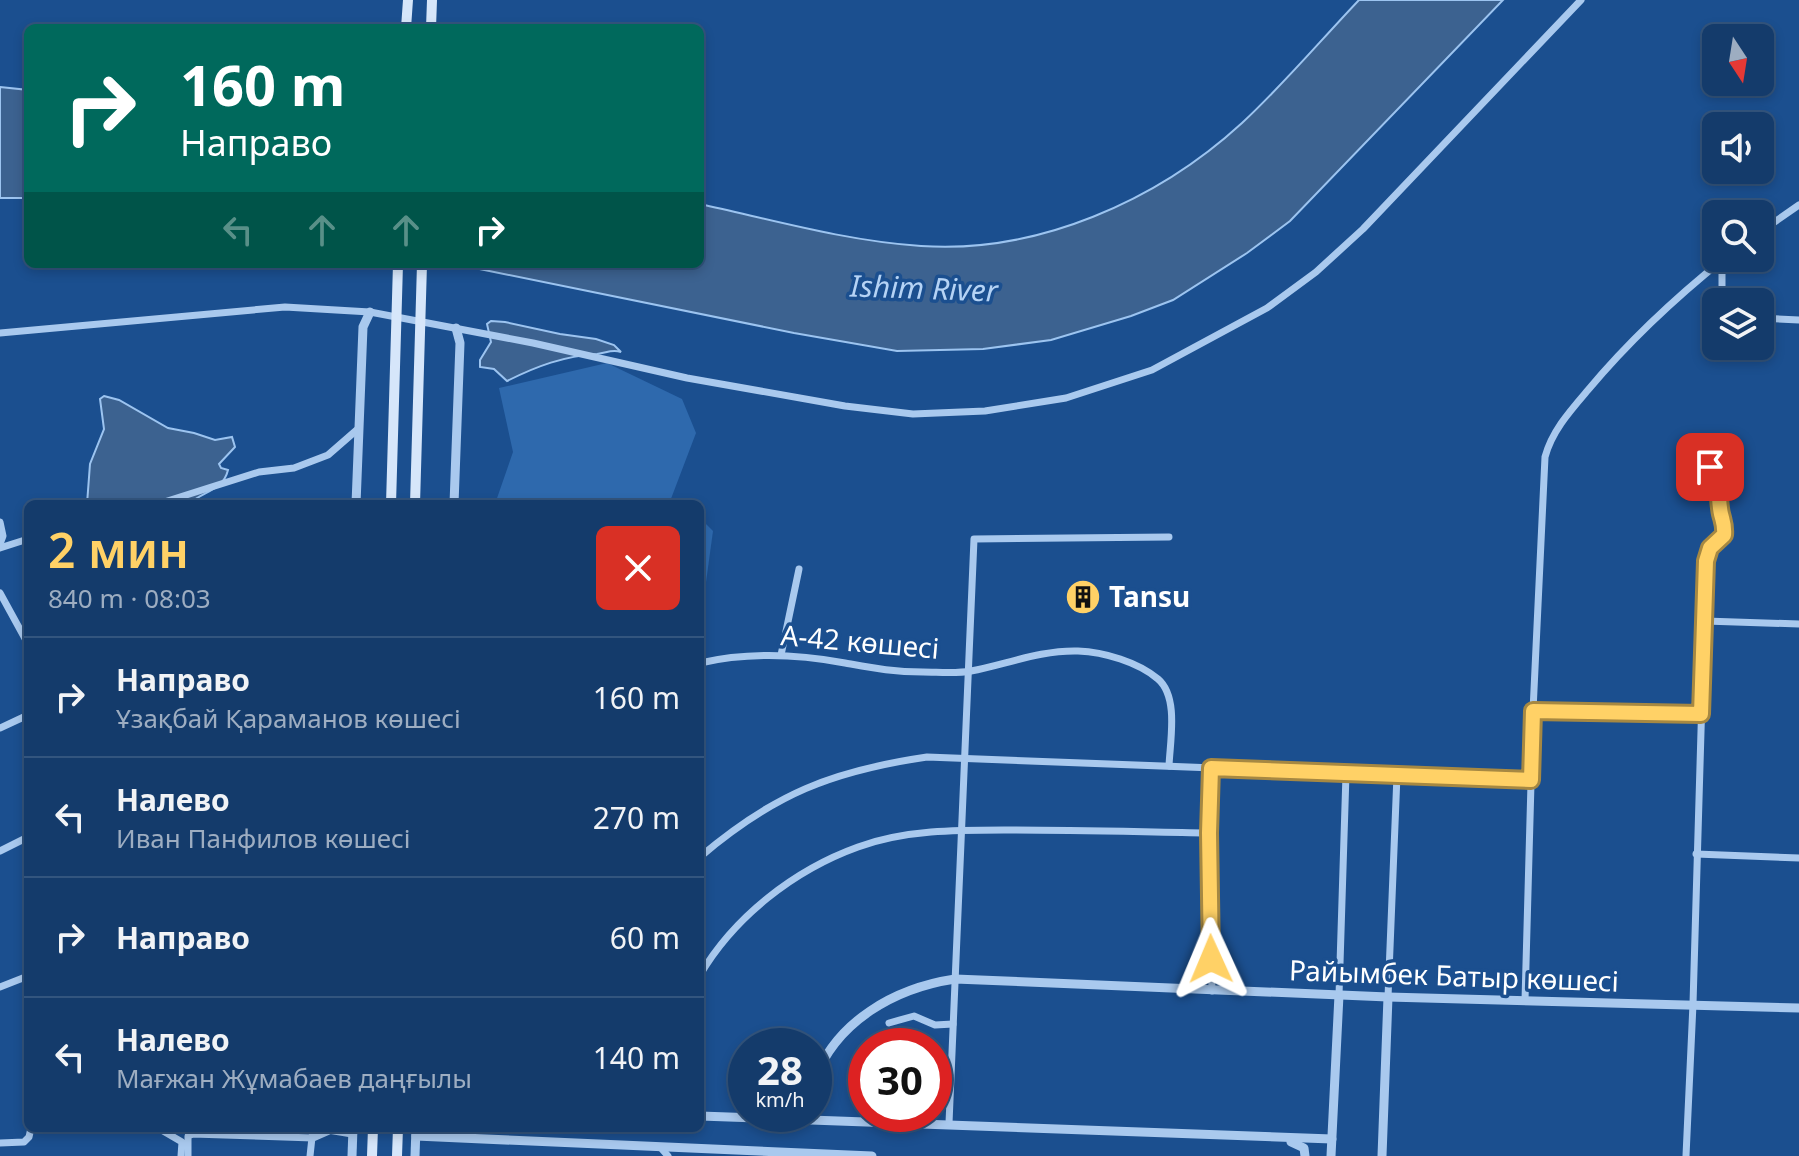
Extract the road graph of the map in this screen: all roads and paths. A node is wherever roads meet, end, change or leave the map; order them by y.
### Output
1 (408, 0) edge
2 (432, 0) edge
3 (1581, 0) edge
4 (406, 24) edge
5 (431, 24) edge
6 (1799, 205) edge
7 (1774, 222) edge
8 (398, 268) edge
9 (422, 268) edge
10 (1709, 272) edge
11 (370, 312) junction
12 (1774, 319) edge
13 (1799, 320) edge
14 (456, 328) junction
15 (0, 333) edge
16 (360, 427) junction
17 (1710, 467) dead end
18 (171, 500) edge
19 (356, 500) edge
20 (391, 500) edge
21 (415, 500) edge
22 (454, 500) edge
23 (0, 522) edge
24 (1169, 537) dead end
25 (24, 540) edge
26 (0, 546) edge
27 (799, 569) dead end
28 (0, 593) edge
29 (1705, 621) junction
30 (1799, 624) edge
31 (24, 637) edge
32 (781, 655) junction
33 (704, 662) edge
34 (969, 671) junction
35 (1533, 711) junction
36 (1701, 714) junction
37 (24, 717) edge
38 (0, 728) edge
39 (963, 760) junction
40 (1169, 766) junction
41 (1211, 768) junction
42 (1346, 774) junction
43 (1397, 775) junction
44 (1531, 780) junction
45 (961, 830) junction
46 (1209, 833) junction
47 (24, 839) edge
48 (0, 851) edge
49 (704, 854) edge
50 (1696, 854) junction
51 (1799, 858) edge
52 (704, 970) edge
53 (24, 978) edge
54 (955, 979) junction
55 (0, 987) edge
56 (1212, 991) junction
57 (1339, 995) junction
58 (1388, 997) junction
59 (1525, 1000) junction
60 (1693, 1004) junction
61 (1799, 1008) edge
62 (889, 1023) dead end
63 (953, 1024) junction
64 (832, 1048) edge
65 (952, 1049) edge
66 (704, 1116) edge
67 (728, 1116) edge
68 (952, 1123) edge
69 (30, 1132) edge
70 (165, 1132) edge
71 (314, 1132) edge
72 (327, 1132) edge
73 (352, 1132) edge
74 (373, 1132) edge
75 (398, 1132) edge
76 (416, 1132) edge
77 (454, 1132) edge
78 (313, 1138) junction
79 (1276, 1138) junction
80 (1332, 1139) junction
81 (0, 1143) edge
82 (664, 1152) edge
83 (181, 1156) edge
84 (188, 1156) edge
85 (310, 1156) edge
86 (352, 1156) edge
87 (372, 1156) edge
88 (397, 1156) edge
89 (415, 1156) edge
90 (872, 1156) edge
91 (1305, 1156) edge
92 (1331, 1156) edge
93 (1382, 1156) edge
94 (1686, 1156) edge

1 - 4 main road
2 - 5 main road
3 - 14 street
6 - 7 street
8 - 20 main road
9 - 21 main road
10 - 35 street
11 - 14 street
11 - 15 street
11 - 16 street
12 - 13 street
14 - 22 street
16 - 18 street
16 - 19 street
17 - 29 street
23 - 26 street
24 - 34 street
25 - 26 street
27 - 32 street
28 - 31 street
29 - 30 street
29 - 36 street
32 - 33 street, А-42 көшесі
32 - 34 street, А-42 көшесі
34 - 39 street
34 - 40 street, А-42 көшесі
35 - 36 street
35 - 44 street
36 - 50 street
37 - 38 street
39 - 40 street
39 - 45 street
39 - 49 street
40 - 41 street
41 - 42 street
41 - 46 street
42 - 43 street
42 - 57 street
43 - 44 street
43 - 58 street
44 - 59 street
45 - 46 street
45 - 52 street
45 - 54 street
46 - 56 street
47 - 48 street
50 - 51 street
50 - 60 street
53 - 55 street
54 - 56 street, Райымбек Батыр көшесі
54 - 63 street
54 - 64 street, Райымбек Батыр көшесі
56 - 57 street, Райымбек Батыр көшесі
57 - 58 street, Райымбек Батыр көшесі
57 - 80 street
58 - 59 street, Райымбек Батыр көшесі
58 - 93 street
59 - 60 street, Райымбек Батыр көшесі
60 - 61 street, Райымбек Батыр көшесі
60 - 94 street
62 - 63 street
63 - 65 street
66 - 67 street
68 - 79 street
69 - 81 street
70 - 83 street
71 - 78 street
72 - 78 street
73 - 86 street
74 - 87 main road
75 - 88 main road
76 - 77 street
76 - 89 street
77 - 82 street
78 - 84 street
78 - 85 street
79 - 80 street
79 - 91 street
80 - 92 street
82 - 90 street

